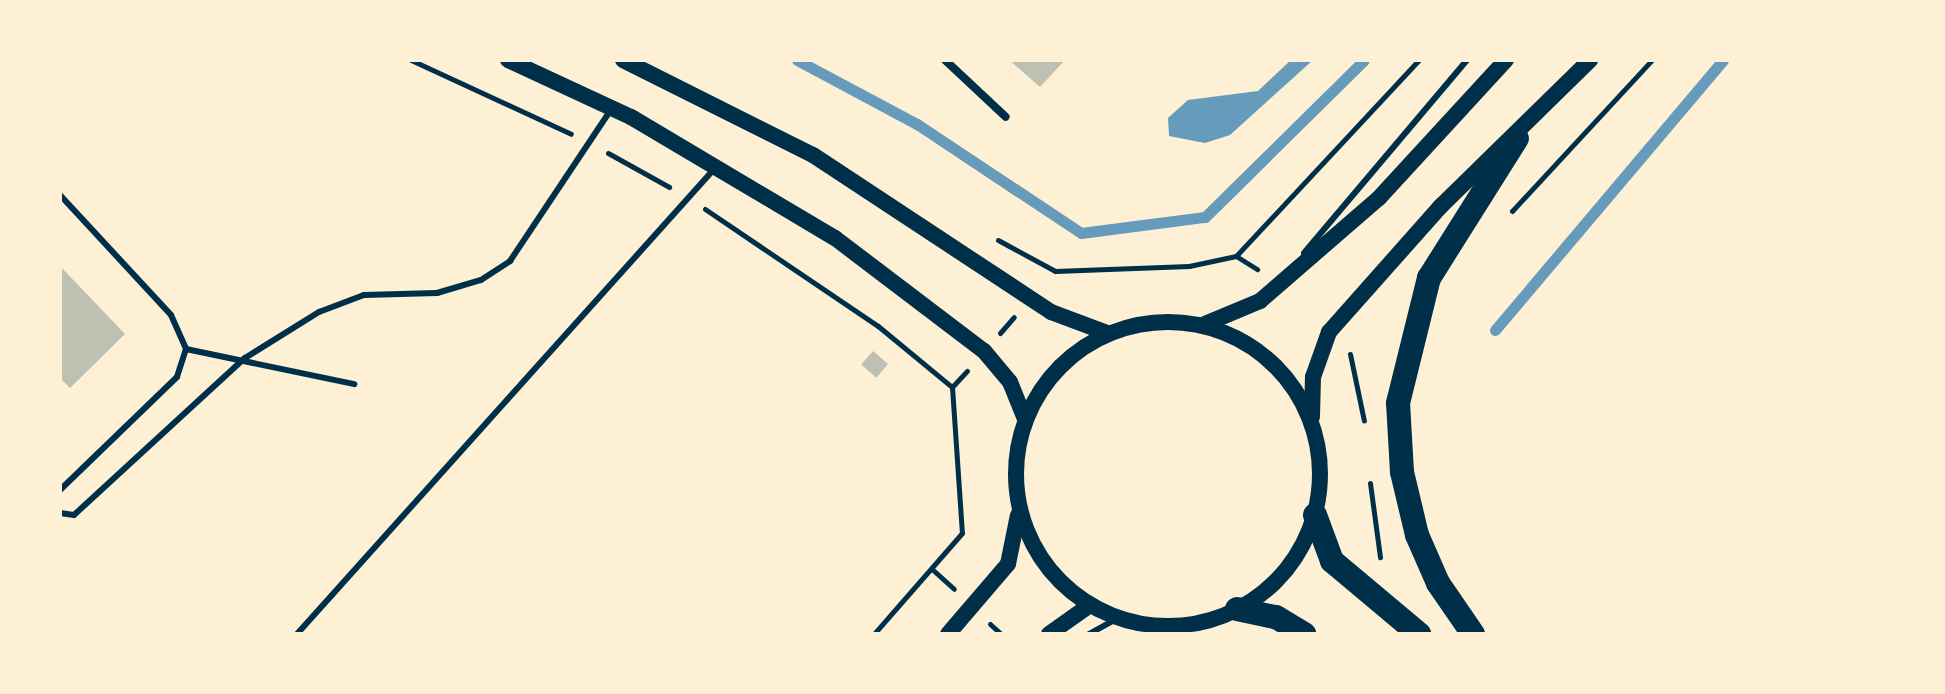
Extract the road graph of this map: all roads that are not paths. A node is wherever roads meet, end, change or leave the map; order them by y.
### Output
1 (508, 60) edge
2 (623, 60) edge
3 (945, 60) edge
4 (1467, 60) edge
5 (1506, 60) edge
6 (1590, 60) edge
7 (612, 108) junction
8 (1006, 117) dead end
9 (1517, 138) junction
10 (719, 165) junction
11 (60, 195) edge
12 (1277, 286) junction
13 (1199, 325) junction
14 (1107, 333) junction
15 (186, 349) junction
16 (245, 358) junction
17 (354, 384) dead end
18 (1025, 419) junction
19 (1312, 422) junction
20 (60, 490) edge
21 (1019, 510) junction
22 (60, 513) edge
23 (1315, 515) junction
24 (1090, 605) junction
25 (1237, 609) junction
26 (1118, 618) junction
27 (297, 634) edge
28 (948, 634) edge
29 (1049, 634) edge
30 (1089, 634) edge
31 (1304, 634) edge
32 (1419, 634) edge
33 (1473, 634) edge

1 - 7 main road
2 - 14 main road
3 - 8 street
4 - 12 lane
5 - 12 main road
6 - 9 main road
7 - 10 main road
7 - 16 lane
9 - 19 main road
9 - 33 highway
10 - 18 main road
10 - 27 lane
11 - 15 lane
12 - 13 main road
13 - 14 main road
13 - 19 main road
14 - 18 main road
15 - 16 lane
15 - 20 lane
16 - 17 lane
16 - 22 lane
18 - 21 main road
19 - 23 main road
21 - 24 main road
21 - 28 main road
23 - 25 main road
23 - 32 highway
24 - 26 main road
24 - 29 main road
25 - 26 main road
25 - 31 highway
26 - 30 lane

